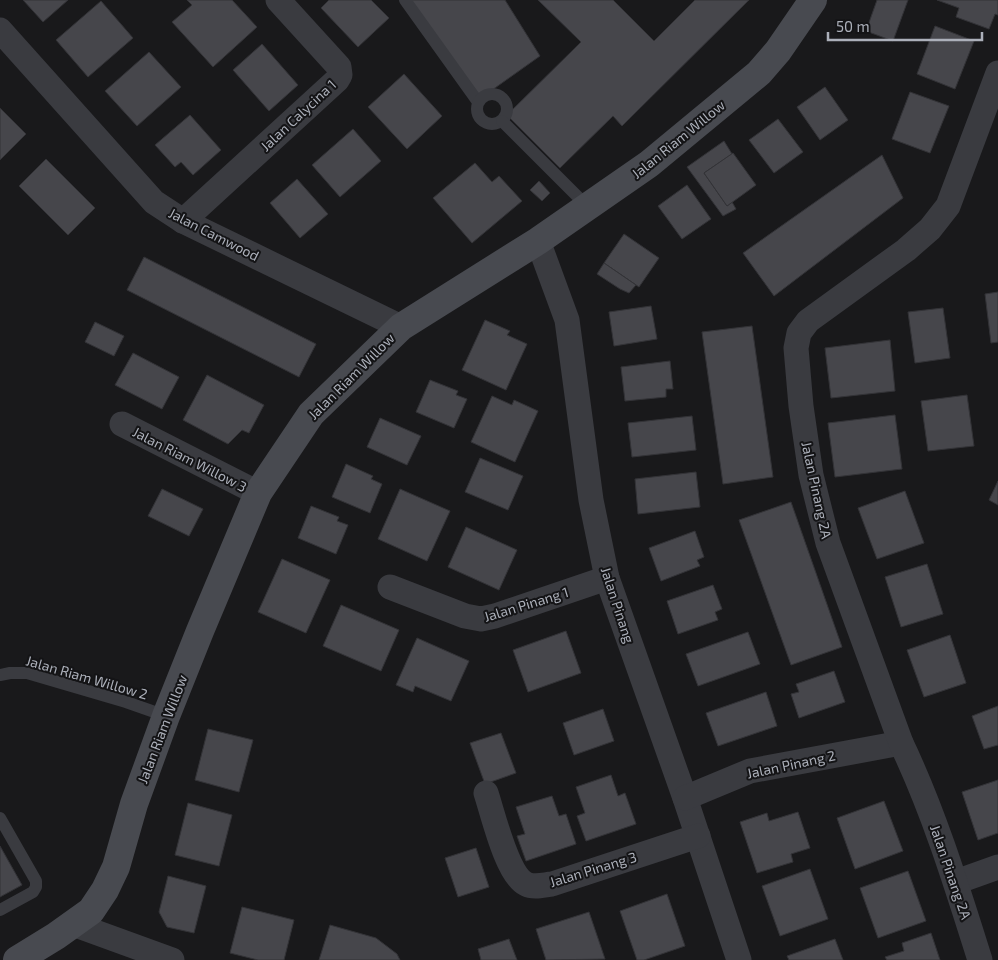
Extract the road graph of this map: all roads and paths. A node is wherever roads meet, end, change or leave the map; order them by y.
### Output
1 (278, 0) edge
2 (405, 0) edge
3 (813, 0) edge
4 (0, 30) edge
5 (998, 73) edge
6 (478, 102) junction
7 (502, 121) junction
8 (588, 207) junction
9 (183, 221) junction
10 (538, 241) junction
11 (401, 327) junction
12 (122, 424) dead end
13 (258, 493) junction
14 (606, 578) junction
15 (390, 587) dead end
16 (0, 675) edge
17 (166, 716) junction
18 (900, 743) junction
19 (486, 794) dead end
20 (685, 798) junction
21 (0, 818) edge
22 (698, 836) junction
23 (998, 867) edge
24 (956, 882) junction
25 (0, 910) edge
26 (73, 924) junction
27 (17, 960) edge
28 (172, 960) edge
29 (739, 960) edge
30 (980, 960) edge

1 - 9 street, Jalan Calycina 1
2 - 6 lane
3 - 8 street, Jalan Riam Willow
4 - 9 street, Jalan Camwood
5 - 18 street, Jalan Pinang 2A
6 - 7 lane
6 - 7 lane
7 - 8 lane
8 - 10 street, Jalan Riam Willow
9 - 11 street, Jalan Camwood
10 - 11 street, Jalan Riam Willow
10 - 14 street, Jalan Pinang
11 - 13 street, Jalan Riam Willow
12 - 13 street, Jalan Riam Willow 3
13 - 17 street, Jalan Riam Willow
14 - 15 street, Jalan Pinang 1
14 - 20 street, Jalan Pinang
16 - 17 lane, Jalan Riam Willow 2
17 - 26 street, Jalan Riam Willow
18 - 20 street, Jalan Pinang 2
18 - 24 street, Jalan Pinang 2A
19 - 22 street, Jalan Pinang 3
20 - 22 street, Jalan Pinang
21 - 25 lane
22 - 29 street, Jalan Pinang
23 - 24 street
24 - 30 street, Jalan Pinang 2A
26 - 27 street, Jalan Riam Willow
26 - 28 street

